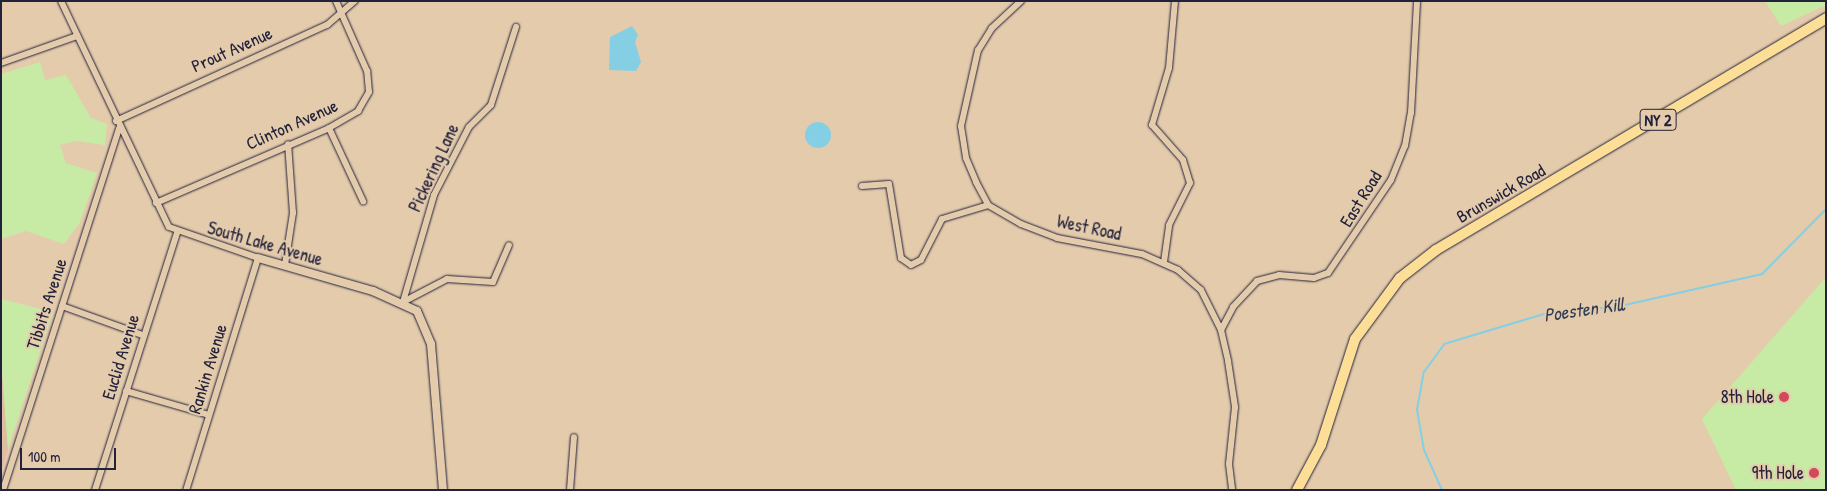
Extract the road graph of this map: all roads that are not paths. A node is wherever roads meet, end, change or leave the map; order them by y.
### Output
1 (61, 1) edge
2 (336, 1) edge
3 (356, 1) edge
4 (1021, 1) edge
5 (1175, 1) edge
6 (1417, 1) edge
7 (341, 12) junction
8 (1826, 18) edge
9 (516, 28) dead end
10 (77, 36) junction
11 (1, 63) edge
12 (116, 121) junction
13 (119, 128) junction
14 (329, 128) junction
15 (288, 144) junction
16 (862, 186) dead end
17 (363, 201) dead end
18 (156, 203) junction
19 (988, 204) junction
20 (177, 233) junction
21 (509, 245) dead end
22 (258, 258) junction
23 (1164, 262) junction
24 (285, 266) junction
25 (403, 302) junction
26 (62, 306) junction
27 (1221, 330) junction
28 (142, 335) junction
29 (126, 391) junction
30 (209, 415) junction
31 (574, 437) dead end
32 (3, 490) edge
33 (95, 490) edge
34 (186, 490) edge
35 (442, 490) edge
36 (570, 490) edge
37 (1232, 490) edge
38 (1296, 490) edge

1 - 10 street
2 - 7 street, Clinton Avenue
3 - 7 street, Prout Avenue
4 - 19 street
5 - 23 street
6 - 27 street, East Road
7 - 12 street, Prout Avenue
7 - 14 street, Clinton Avenue
8 - 38 main road, Brunswick Road / NY 2
9 - 25 street, Pickering Lane
10 - 11 street
10 - 12 street
12 - 13 street
13 - 18 street
13 - 26 street, Tibbits Avenue
14 - 15 street, Clinton Avenue
14 - 17 street
15 - 18 street, Clinton Avenue
15 - 24 street
16 - 19 street
18 - 20 street
19 - 23 street, West Road
20 - 22 street, South Lake Avenue
20 - 28 street, Euclid Avenue
21 - 25 street
22 - 24 street, South Lake Avenue
22 - 30 street, Rankin Avenue
23 - 27 street, West Road
24 - 25 street, South Lake Avenue
25 - 35 street, South Lake Avenue
26 - 28 street
26 - 32 street, Tibbits Avenue
27 - 37 street, West Road
28 - 29 street, Euclid Avenue
29 - 30 street
29 - 33 street, Euclid Avenue
30 - 34 street, Rankin Avenue
31 - 36 street

